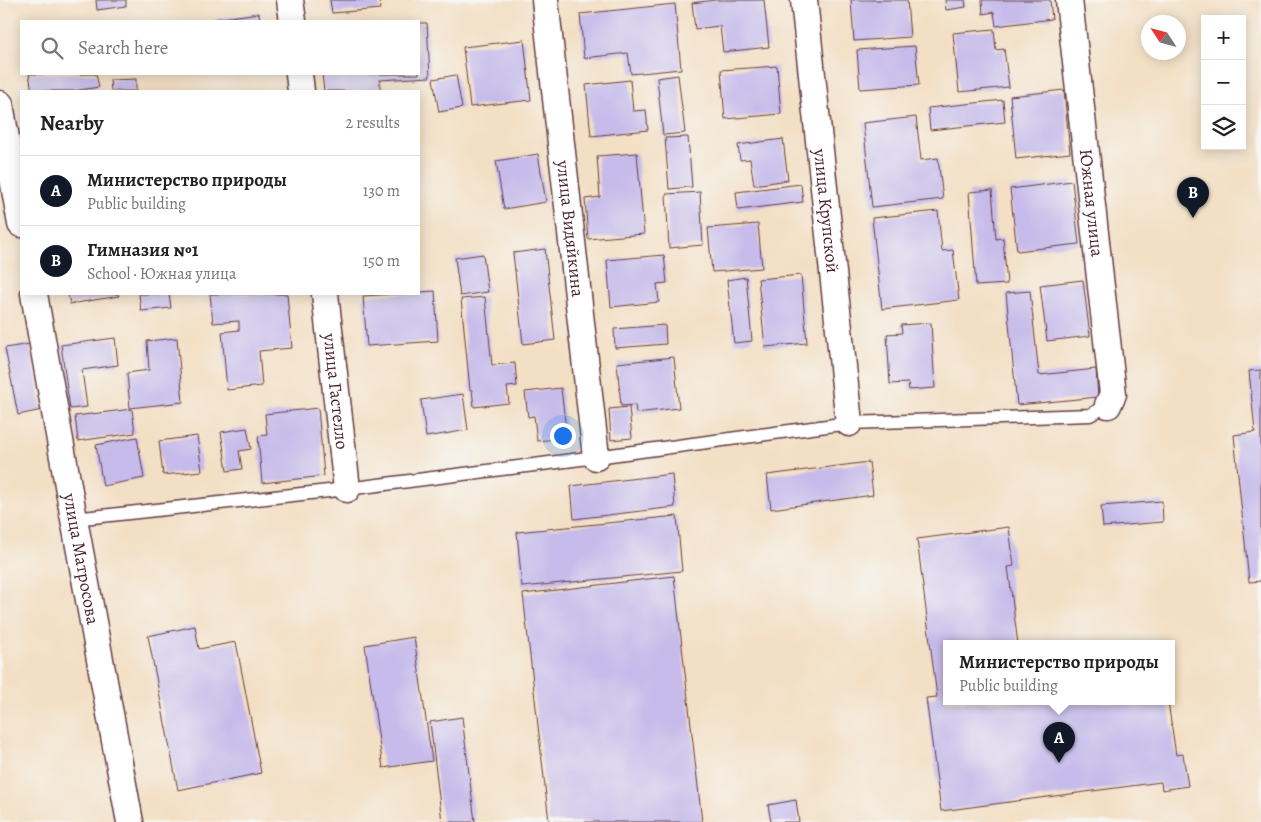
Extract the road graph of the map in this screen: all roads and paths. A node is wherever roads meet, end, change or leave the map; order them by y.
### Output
1 (290, 0) edge
2 (545, 0) edge
3 (804, 0) edge
4 (1069, 0) edge
5 (293, 20) edge
6 (299, 75) edge
7 (301, 90) edge
8 (0, 104) edge
9 (20, 218) edge
10 (34, 295) edge
11 (325, 295) edge
12 (1108, 405) joint
13 (850, 422) junction
14 (596, 457) junction
15 (347, 489) junction
16 (74, 520) junction
17 (130, 822) edge

1 - 5 street
2 - 14 street, улица Видяйкина
3 - 13 street, улица Крупской
4 - 12 street, Южная улица
6 - 7 street
8 - 9 street
10 - 16 street, улица Матросова
11 - 15 street, улица Гастелло
12 - 13 lane
13 - 14 lane
14 - 15 lane
15 - 16 lane
16 - 17 street, улица Матросова

